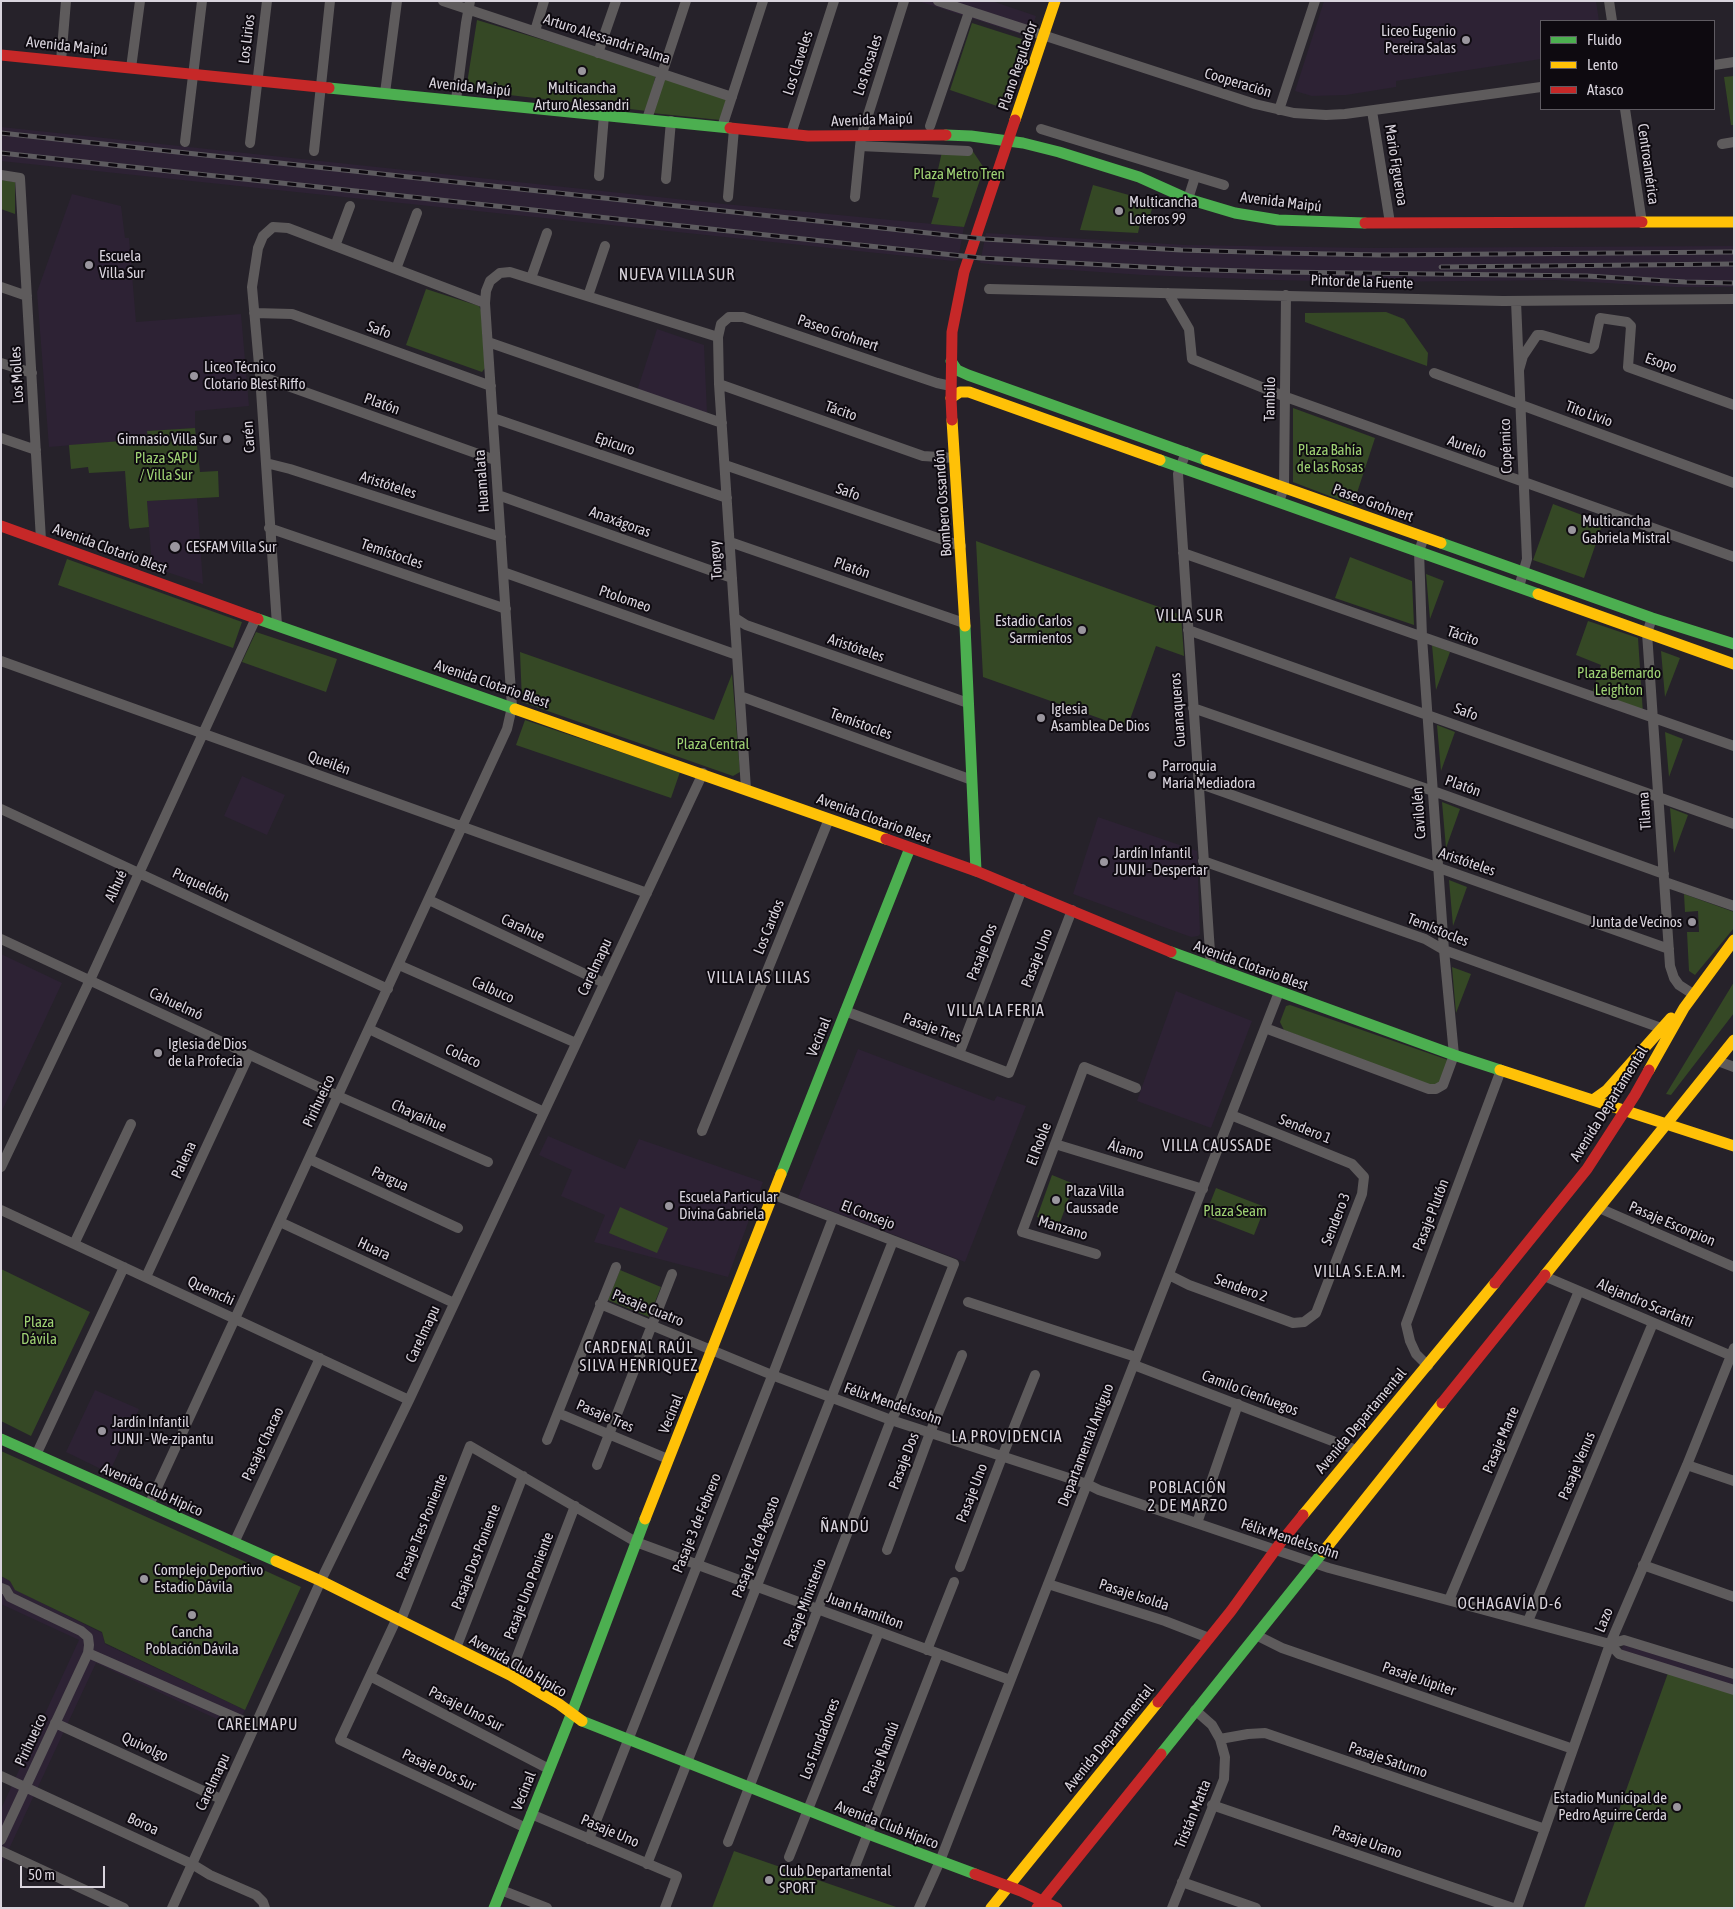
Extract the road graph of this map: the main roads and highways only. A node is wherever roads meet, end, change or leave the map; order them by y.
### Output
1 (1055, 1) edge
2 (1, 55) edge
3 (1009, 141) junction
4 (1734, 222) edge
5 (951, 361) junction
6 (951, 398) junction
7 (1088, 418) junction
8 (1083, 433) junction
9 (1, 526) edge
10 (1734, 644) edge
11 (1734, 664) edge
12 (910, 848) junction
13 (976, 871) junction
14 (1734, 940) edge
15 (1684, 1008) junction
16 (1734, 1040) edge
17 (1593, 1100) junction
18 (1626, 1111) junction
19 (1666, 1124) junction
20 (1734, 1146) edge
21 (1, 1439) edge
22 (571, 1715) junction
23 (1008, 1887) junction
24 (1039, 1904) edge
25 (494, 1908) edge
26 (991, 1908) edge
27 (1057, 1908) edge

1 - 3 main road, Plano Regulador
2 - 3 main road, Avenida Maipú
3 - 4 main road, Avenida Maipú
3 - 5 main road, Bombero Ossandón
5 - 6 main road, Bombero Ossandón
5 - 7 main road, Paseo Grohnert
6 - 8 main road, Paseo Grohnert
6 - 13 main road, Bombero Ossandón
7 - 8 main road
7 - 10 main road, Paseo Grohnert
8 - 11 main road, Paseo Grohnert
9 - 12 main road, Avenida Clotario Blest
12 - 13 main road, Avenida Clotario Blest
12 - 22 main road, Vecinal
13 - 17 main road, Avenida Clotario Blest
14 - 15 main road, Avenida Departamental
15 - 17 main road
15 - 18 main road, Avenida Departamental
16 - 19 main road
17 - 18 main road, Avenida Clotario Blest
18 - 19 main road, Avenida Clotario Blest
18 - 23 main road, Avenida Departamental
19 - 20 main road, Avenida Clotario Blest
19 - 24 main road
21 - 22 main road, Avenida Club Hípico
22 - 23 main road, Avenida Club Hípico
22 - 25 main road, Vecinal
23 - 24 main road, Avenida Club Hípico
23 - 26 main road, Avenida Departamental
24 - 27 main road, Avenida Club Hípico

